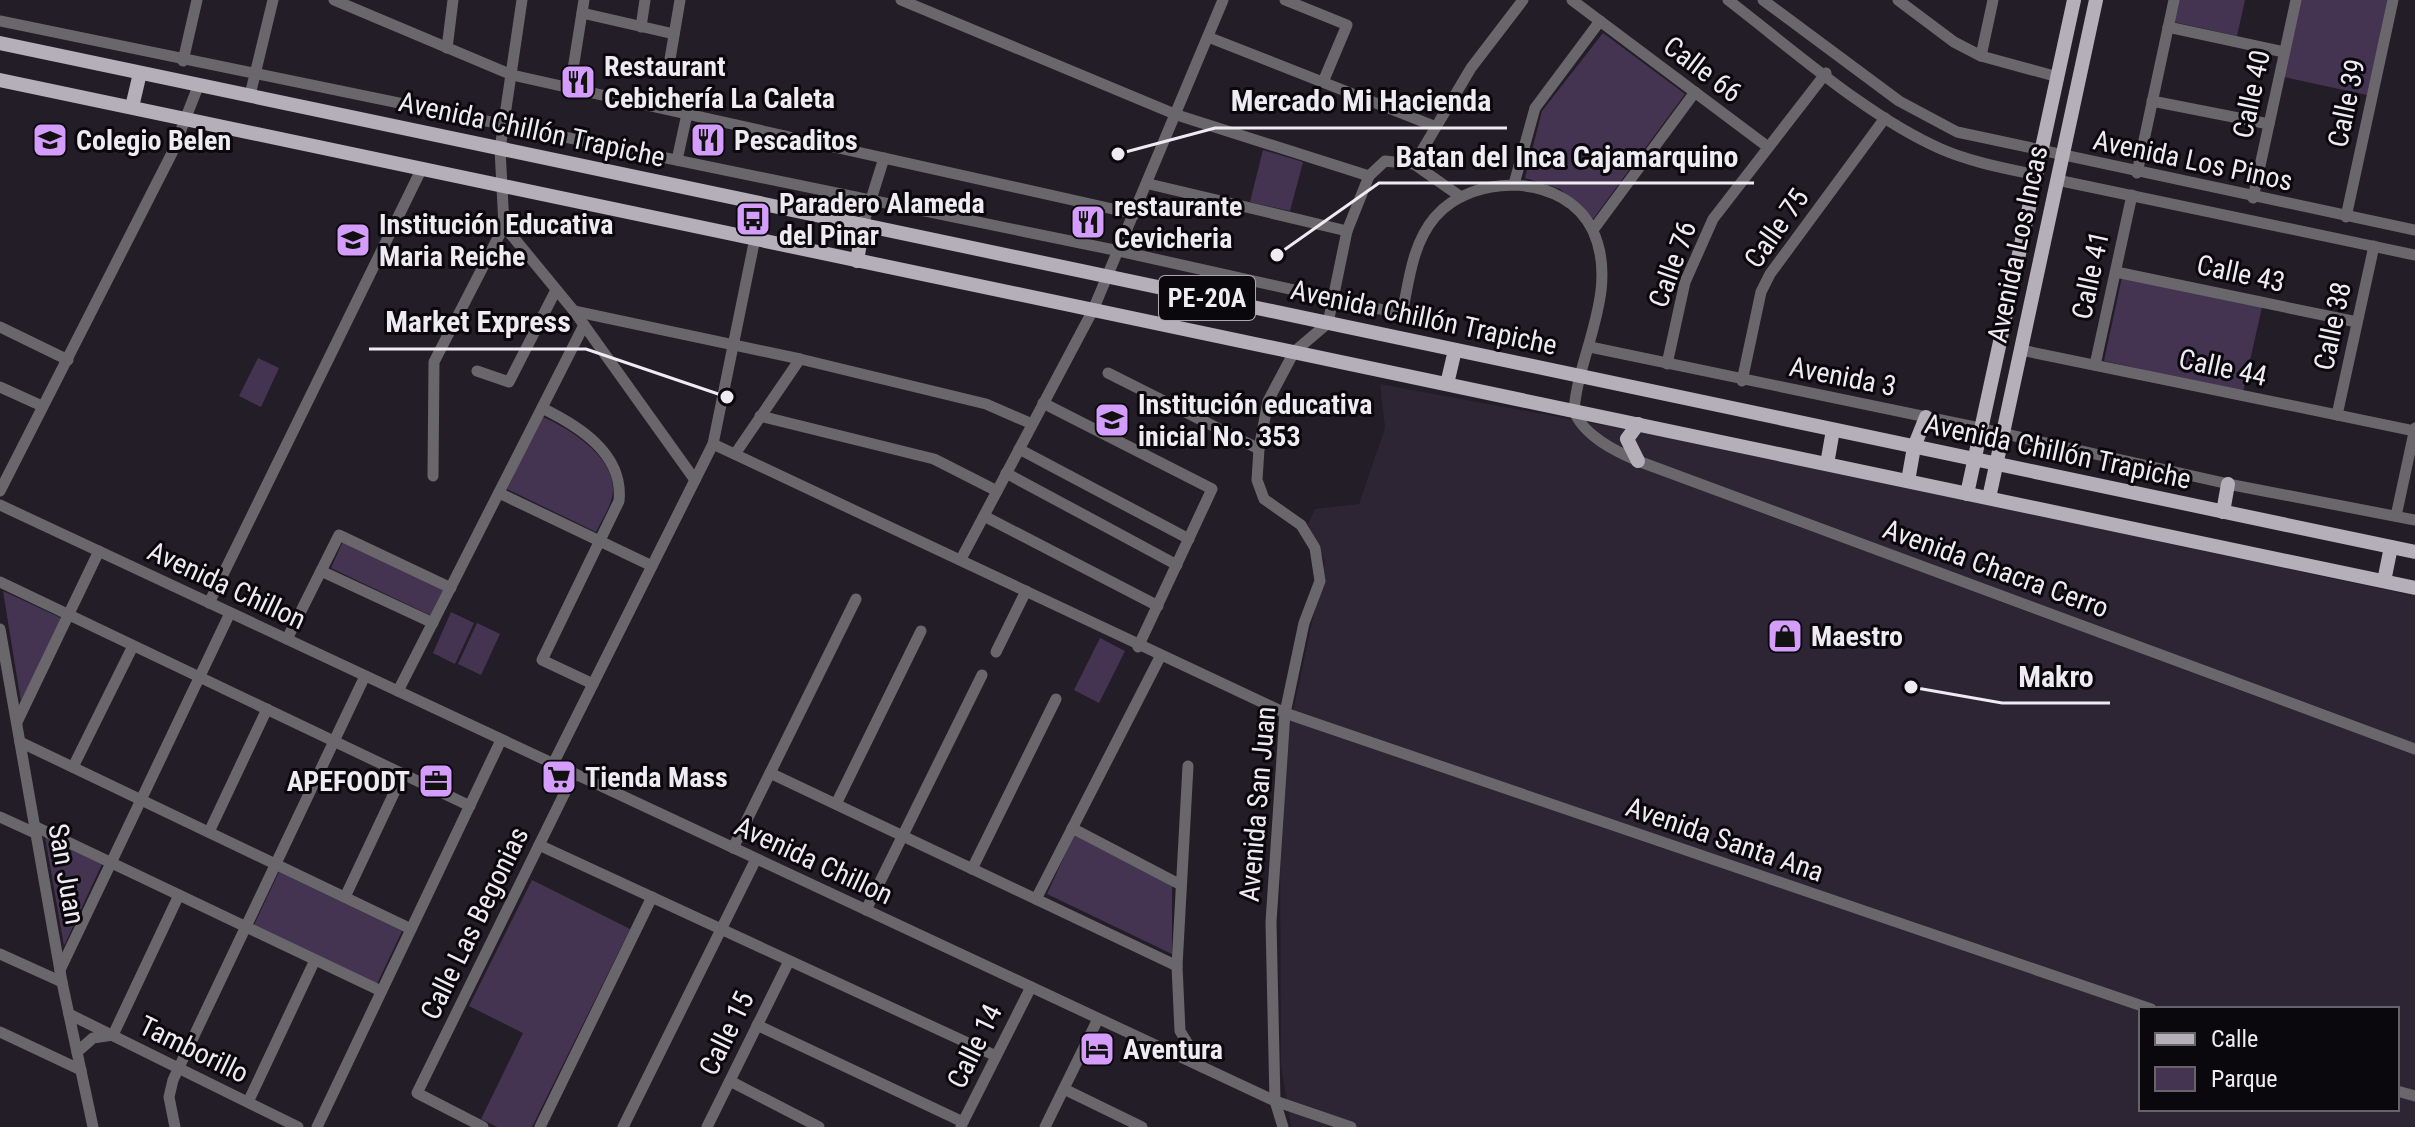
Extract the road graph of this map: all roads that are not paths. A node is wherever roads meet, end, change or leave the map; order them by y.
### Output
1 (197, 0) edge
2 (273, 0) edge
3 (334, 0) edge
4 (453, 0) edge
5 (522, 0) edge
6 (584, 0) edge
7 (645, 0) edge
8 (680, 0) edge
9 (901, 0) edge
10 (1223, 0) edge
11 (1285, 0) edge
12 (1523, 0) edge
13 (1572, 0) edge
14 (1728, 0) edge
15 (1763, 0) edge
16 (1898, 0) edge
17 (1993, 0) edge
18 (2074, 0) edge
19 (2096, 0) edge
20 (2174, 0) edge
21 (2296, 0) edge
22 (2393, 0) edge
23 (347, 3) edge
24 (1914, 6) edge
25 (582, 13) junction
26 (0, 21) edge
27 (1600, 21) junction
28 (641, 27) junction
29 (2168, 27) junction
30 (674, 34) junction
31 (1208, 37) junction
32 (0, 43) edge
33 (447, 48) junction
34 (2284, 52) junction
35 (1981, 56) junction
36 (183, 61) junction
37 (669, 65) dead end
38 (140, 73) junction
39 (1826, 73) junction
40 (512, 75) junction
41 (255, 76) junction
42 (2058, 77) junction
43 (0, 80) edge
44 (1323, 82) junction
45 (199, 84) junction
46 (570, 88) junction
47 (1695, 92) junction
48 (250, 95) junction
49 (2152, 101) junction
50 (132, 107) junction
51 (687, 114) junction
52 (1177, 115) junction
53 (1885, 118) junction
54 (187, 119) junction
55 (503, 124) junction
56 (2269, 124) junction
57 (1434, 126) junction
58 (1768, 147) junction
59 (500, 149) junction
60 (2041, 153) junction
61 (2062, 157) junction
62 (884, 158) junction
63 (677, 160) junction
64 (2081, 161) junction
65 (1414, 164) junction
66 (422, 168) junction
67 (2137, 173) junction
68 (2036, 175) junction
69 (1369, 176) junction
70 (2057, 180) junction
71 (2076, 183) junction
72 (1149, 184) junction
73 (1514, 184) junction
74 (503, 185) junction
75 (2132, 195) junction
76 (1461, 197) junction
77 (2253, 198) junction
78 (871, 200) junction
79 (762, 204) junction
80 (1135, 214) junction
81 (2346, 217) junction
82 (863, 225) junction
83 (504, 226) junction
84 (1593, 230) junction
85 (2415, 230) edge
86 (1347, 231) junction
87 (755, 238) junction
88 (2374, 246) junction
89 (1119, 251) junction
90 (2415, 255) edge
91 (857, 261) junction
92 (2116, 272) junction
93 (1107, 277) junction
94 (556, 290) junction
95 (1333, 299) junction
96 (1093, 310) junction
97 (574, 311) junction
98 (2357, 322) junction
99 (1328, 323) junction
100 (584, 325) junction
101 (0, 327) edge
102 (733, 345) junction
103 (1590, 347) junction
104 (1455, 350) junction
105 (2021, 350) junction
106 (1294, 352) junction
107 (800, 359) junction
108 (68, 360) junction
109 (1667, 364) junction
110 (2095, 365) junction
111 (477, 371) dead end
112 (1108, 373) dead end
113 (1581, 377) junction
114 (1742, 381) junction
115 (1447, 384) junction
116 (0, 387) edge
117 (1043, 403) junction
118 (42, 406) junction
119 (542, 408) junction
120 (1574, 411) junction
121 (2337, 415) junction
122 (760, 416) junction
123 (1926, 417) junction
124 (1032, 424) junction
125 (1638, 424) junction
126 (1982, 428) junction
127 (1833, 430) junction
128 (2415, 430) edge
129 (2003, 433) junction
130 (713, 444) junction
131 (1914, 447) junction
132 (1019, 449) junction
133 (1259, 449) junction
134 (735, 454) junction
135 (1975, 460) junction
136 (1638, 461) junction
137 (1827, 464) junction
138 (1997, 464) junction
139 (1006, 473) junction
140 (433, 476) dead end
141 (695, 480) junction
142 (1908, 481) junction
143 (2228, 484) junction
144 (0, 491) edge
145 (997, 491) junction
146 (499, 493) junction
147 (1967, 494) junction
148 (1989, 498) junction
149 (0, 505) edge
150 (2223, 512) junction
151 (984, 516) junction
152 (2396, 516) junction
153 (2415, 520) edge
154 (1189, 539) junction
155 (600, 541) junction
156 (2391, 547) junction
157 (99, 551) junction
158 (2415, 552) edge
159 (961, 559) junction
160 (1177, 565) junction
161 (652, 566) junction
162 (321, 571) junction
163 (2384, 581) junction
164 (0, 582) edge
165 (451, 588) junction
166 (2415, 588) edge
167 (1026, 591) junction
168 (856, 599) dead end
169 (209, 603) junction
170 (1158, 606) junction
171 (230, 613) junction
172 (69, 615) junction
173 (433, 623) junction
174 (0, 629) edge
175 (921, 631) dead end
176 (287, 639) junction
177 (133, 646) junction
178 (1138, 647) junction
179 (996, 652) dead end
180 (1160, 657) junction
181 (982, 675) dead end
182 (365, 676) junction
183 (199, 677) junction
184 (593, 684) junction
185 (398, 691) junction
186 (1056, 699) dead end
187 (0, 701) edge
188 (14, 707) junction
189 (267, 709) junction
190 (1285, 713) junction
191 (16, 722) junction
192 (501, 740) junction
193 (334, 741) junction
194 (20, 742) junction
195 (2415, 749) edge
196 (553, 764) junction
197 (1188, 766) dead end
198 (73, 767) junction
199 (770, 773) junction
200 (403, 774) junction
201 (574, 774) junction
202 (141, 800) junction
203 (836, 804) junction
204 (470, 806) junction
205 (0, 817) edge
206 (1072, 828) junction
207 (34, 829) junction
208 (209, 832) junction
209 (904, 836) junction
210 (539, 845) junction
211 (733, 848) junction
212 (756, 859) junction
213 (111, 863) junction
214 (275, 864) junction
215 (972, 869) junction
216 (1181, 885) junction
217 (179, 895) junction
218 (345, 897) junction
219 (652, 897) junction
220 (1036, 899) junction
221 (866, 910) junction
222 (246, 927) junction
223 (411, 929) junction
224 (721, 929) junction
225 (0, 954) edge
226 (315, 960) junction
227 (789, 961) junction
228 (1177, 966) junction
229 (61, 976) junction
230 (1031, 987) junction
231 (381, 991) junction
232 (2145, 1007) edge
233 (69, 1014) junction
234 (1098, 1019) junction
235 (757, 1025) junction
236 (0, 1032) edge
237 (113, 1035) junction
238 (77, 1052) junction
239 (996, 1056) junction
240 (179, 1068) junction
241 (1203, 1068) junction
242 (81, 1070) junction
243 (730, 1081) junction
244 (1064, 1089) junction
245 (1275, 1101) junction
246 (248, 1102) junction
247 (1126, 1124) edge
248 (962, 1125) edge
249 (93, 1127) edge
250 (175, 1127) edge
251 (298, 1127) edge
252 (317, 1127) edge
253 (483, 1127) edge
254 (540, 1127) edge
255 (623, 1127) edge
256 (707, 1127) edge
257 (819, 1127) edge
258 (1045, 1127) edge
259 (1142, 1127) edge
260 (1283, 1127) edge
261 (1351, 1127) edge

1 - 36 street
2 - 41 street
3 - 23 street
4 - 33 street
5 - 40 street
6 - 25 street
7 - 28 street
8 - 30 street
9 - 52 street
10 - 31 street
11 - 44 street
12 - 57 street
13 - 27 street, Calle 66
14 - 39 street
15 - 60 street, Avenida Los Pinos
16 - 24 street
17 - 35 street
18 - 42 main road, Avenida Los Incas
19 - 61 main road, Avenida Los Incas
20 - 29 street
21 - 34 street, Calle 40
22 - 81 street, Calle 39
23 - 33 street
24 - 35 street
25 - 28 street
25 - 46 street
26 - 36 street
27 - 47 street, Calle 66
27 - 73 street
28 - 30 street
29 - 34 street
29 - 49 street
30 - 37 street
31 - 44 street
31 - 52 street
32 - 38 main road, Avenida Chillón Trapiche / PE-20A
33 - 40 street
34 - 56 street, Calle 40
35 - 42 street
36 - 41 street
38 - 45 main road, Avenida Chillón Trapiche / PE-20A
38 - 50 main road
39 - 53 street
39 - 58 street, Calle 76
40 - 46 street
40 - 55 street
41 - 48 street
41 - 55 street
42 - 60 main road, Avenida Los Incas
43 - 50 main road, PE-20A
44 - 57 street
45 - 48 main road, Avenida Chillón Trapiche / PE-20A
45 - 54 street
46 - 51 street
47 - 58 street, Calle 66
47 - 84 street
48 - 59 main road, Avenida Chillón Trapiche / PE-20A
49 - 56 street
49 - 67 street
50 - 54 main road, PE-20A
51 - 62 street
51 - 63 street
52 - 69 street
52 - 72 street
53 - 68 street
53 - 114 street, Calle 75
54 - 66 main road, PE-20A
54 - 108 street
55 - 59 street
55 - 63 street
56 - 77 street, Calle 40
57 - 65 street
58 - 109 street, Calle 76
59 - 74 street
59 - 79 main road, Avenida Chillón Trapiche / PE-20A
60 - 61 street, Avenida Los Pinos
60 - 68 main road, Avenida Los Incas
61 - 64 street, Avenida Los Pinos
61 - 70 main road, Avenida Los Incas
62 - 78 street
62 - 80 street
63 - 78 street
64 - 67 street, Avenida Los Pinos
64 - 71 street
65 - 69 street
65 - 76 street
66 - 74 main road, PE-20A
66 - 169 street
67 - 77 street, Avenida Los Pinos
68 - 126 main road, Avenida Los Incas
69 - 86 street
70 - 71 street, Avenida Los Pinos
70 - 105 main road, Avenida Los Incas
71 - 75 street, Avenida Los Pinos
72 - 80 street
72 - 86 street
73 - 76 street
73 - 84 street
74 - 83 street
74 - 87 main road, PE-20A
75 - 88 street, Avenida Los Pinos
75 - 92 street, Calle 41
76 - 95 street
77 - 81 street, Avenida Los Pinos
78 - 82 street
78 - 89 street
79 - 82 main road, Avenida Chillón Trapiche / PE-20A
79 - 87 street
80 - 89 street
81 - 85 street, Avenida Los Pinos
82 - 91 main road
82 - 93 main road, Avenida Chillón Trapiche / PE-20A
83 - 94 street
83 - 140 street
84 - 103 street
86 - 95 street
87 - 91 main road, PE-20A
87 - 102 street
88 - 90 street, Avenida Los Pinos
88 - 98 street, Calle 38
89 - 93 street
89 - 95 street
91 - 96 main road, PE-20A
92 - 98 street, Calle 43
92 - 110 street, Calle 41
93 - 96 street
93 - 99 main road, Avenida Chillón Trapiche / PE-20A
94 - 97 street
94 - 111 street
95 - 99 street
96 - 106 main road, PE-20A
96 - 117 street
97 - 100 street
97 - 102 street
98 - 121 street, Calle 38
99 - 104 main road, Avenida Chillón Trapiche / PE-20A
99 - 106 street, Avenida San Juan
100 - 119 street
100 - 141 street
101 - 108 street
102 - 107 street
102 - 130 street
103 - 109 street, Avenida 3
103 - 113 street
104 - 113 main road, Avenida Chillón Trapiche / PE-20A
104 - 115 main road
105 - 110 street, Calle 44
105 - 129 main road, Avenida Los Incas
106 - 115 main road, PE-20A
106 - 133 street, Avenida San Juan
107 - 122 street
107 - 124 street
108 - 118 street
109 - 114 street, Avenida 3
110 - 121 street, Calle 44
112 - 133 street
113 - 120 street
113 - 127 main road, Avenida Chillón Trapiche / PE-20A
114 - 123 street, Avenida 3
115 - 120 main road, PE-20A
116 - 118 street
117 - 124 street
117 - 154 street
118 - 144 street
119 - 146 street
119 - 155 street
120 - 125 main road, PE-20A
120 - 136 street, Avenida Chacra Cerro
121 - 128 street, Calle 44
122 - 134 street
122 - 145 street
123 - 126 street, Avenida 3
123 - 131 main road
124 - 132 street
125 - 136 main road
125 - 137 main road, PE-20A
126 - 129 street, Avenida 3
126 - 135 main road, Avenida Los Incas
127 - 131 main road, Avenida Chillón Trapiche / PE-20A
127 - 137 main road
128 - 152 street
129 - 138 main road, Avenida Los Incas
129 - 143 street, Avenida 3
130 - 134 street, Avenida Santa Ana
130 - 141 street
131 - 135 main road, Avenida Chillón Trapiche / PE-20A
131 - 142 main road
132 - 139 street
132 - 154 street
133 - 190 street, Avenida San Juan
134 - 159 street, Avenida Santa Ana
135 - 138 main road, Avenida Chillón Trapiche / PE-20A
135 - 147 main road, Avenida Los Incas
136 - 195 street, Avenida Chacra Cerro
137 - 142 main road, PE-20A
138 - 148 main road, Avenida Los Incas
138 - 150 main road, Avenida Chillón Trapiche / PE-20A
139 - 145 street
139 - 160 street
141 - 161 street
142 - 147 main road, PE-20A
143 - 150 main road
143 - 152 street, Avenida 3
145 - 151 street
146 - 155 street
146 - 165 street
147 - 148 main road, PE-20A
148 - 163 main road, PE-20A
149 - 157 street, Avenida Chillon
150 - 156 main road, Avenida Chillón Trapiche / PE-20A
151 - 159 street
151 - 170 street
152 - 153 street, Avenida 3
154 - 160 street
155 - 161 street
155 - 184 street
156 - 158 main road, Avenida Chillón Trapiche / PE-20A
156 - 163 main road
157 - 169 street, Avenida Chillon
157 - 172 street
159 - 167 street, Avenida Santa Ana
160 - 170 street
161 - 184 street
162 - 165 street
162 - 173 street
162 - 176 street
163 - 166 main road, PE-20A
164 - 172 street
165 - 173 street
167 - 178 street, Avenida Santa Ana
167 - 179 street
168 - 199 street
169 - 171 street, Avenida Chillon
170 - 178 street
171 - 176 street, Avenida Chillon
171 - 183 street
172 - 177 street
172 - 191 street
173 - 185 street
174 - 188 street, San Juan
175 - 203 street
176 - 182 street, Avenida Chillon
177 - 183 street
177 - 198 street
178 - 180 street, Avenida Santa Ana
180 - 190 street, Avenida Santa Ana
180 - 206 street
181 - 209 street
182 - 185 street, Avenida Chillon
182 - 193 street
183 - 189 street
183 - 202 street
184 - 196 street
185 - 192 street, Avenida Chillon
186 - 215 street
187 - 188 street
188 - 191 street, San Juan
189 - 193 street
189 - 208 street
190 - 232 street, Avenida Santa Ana
190 - 245 street, Avenida San Juan
191 - 194 street, San Juan
192 - 196 street, Avenida Chillon
192 - 204 street
193 - 200 street
193 - 214 street
194 - 198 street
194 - 207 street, San Juan
196 - 201 street, Avenida Chillon
197 - 216 street
198 - 202 street
199 - 203 street
199 - 211 street
200 - 204 street
200 - 218 street
201 - 210 street, Calle Las Begonias
201 - 211 street, Avenida Chillon
202 - 208 street
202 - 213 street
203 - 209 street
204 - 223 street
205 - 207 street
206 - 216 street
206 - 220 street
207 - 213 street
207 - 229 street, San Juan
208 - 214 street
209 - 215 street
209 - 221 street
210 - 219 street
210 - 253 street, Calle Las Begonias
211 - 212 street, Avenida Chillon
212 - 221 street, Avenida Chillon
212 - 224 street
213 - 217 street
213 - 229 street
214 - 218 street
214 - 222 street
215 - 220 street
216 - 228 street
217 - 222 street
217 - 237 street
218 - 223 street
219 - 224 street
219 - 254 street
220 - 228 street
221 - 230 street, Avenida Chillon
222 - 226 street
222 - 240 street
223 - 231 street
224 - 227 street
224 - 255 street
225 - 229 street
226 - 231 street
226 - 246 street
227 - 235 street, Calle 15
227 - 239 street
228 - 241 street
229 - 233 street, San Juan
230 - 234 street, Avenida Chillon
230 - 239 street, Calle 14
231 - 252 street
233 - 237 street, Tamborillo
233 - 238 street, San Juan
234 - 241 street, Avenida Chillon
234 - 244 street
235 - 243 street, Calle 15
235 - 248 street
236 - 242 street
237 - 238 street
237 - 240 street, Tamborillo
238 - 242 street, San Juan
239 - 248 street, Calle 14
240 - 246 street, Tamborillo
240 - 250 street
241 - 245 street, Avenida Chillon
242 - 249 street, San Juan
243 - 256 street, Calle 15
243 - 257 street
244 - 247 street
244 - 258 street
245 - 260 street, Avenida San Juan
245 - 261 street, Avenida Chillon
246 - 251 street, Tamborillo
247 - 259 street

